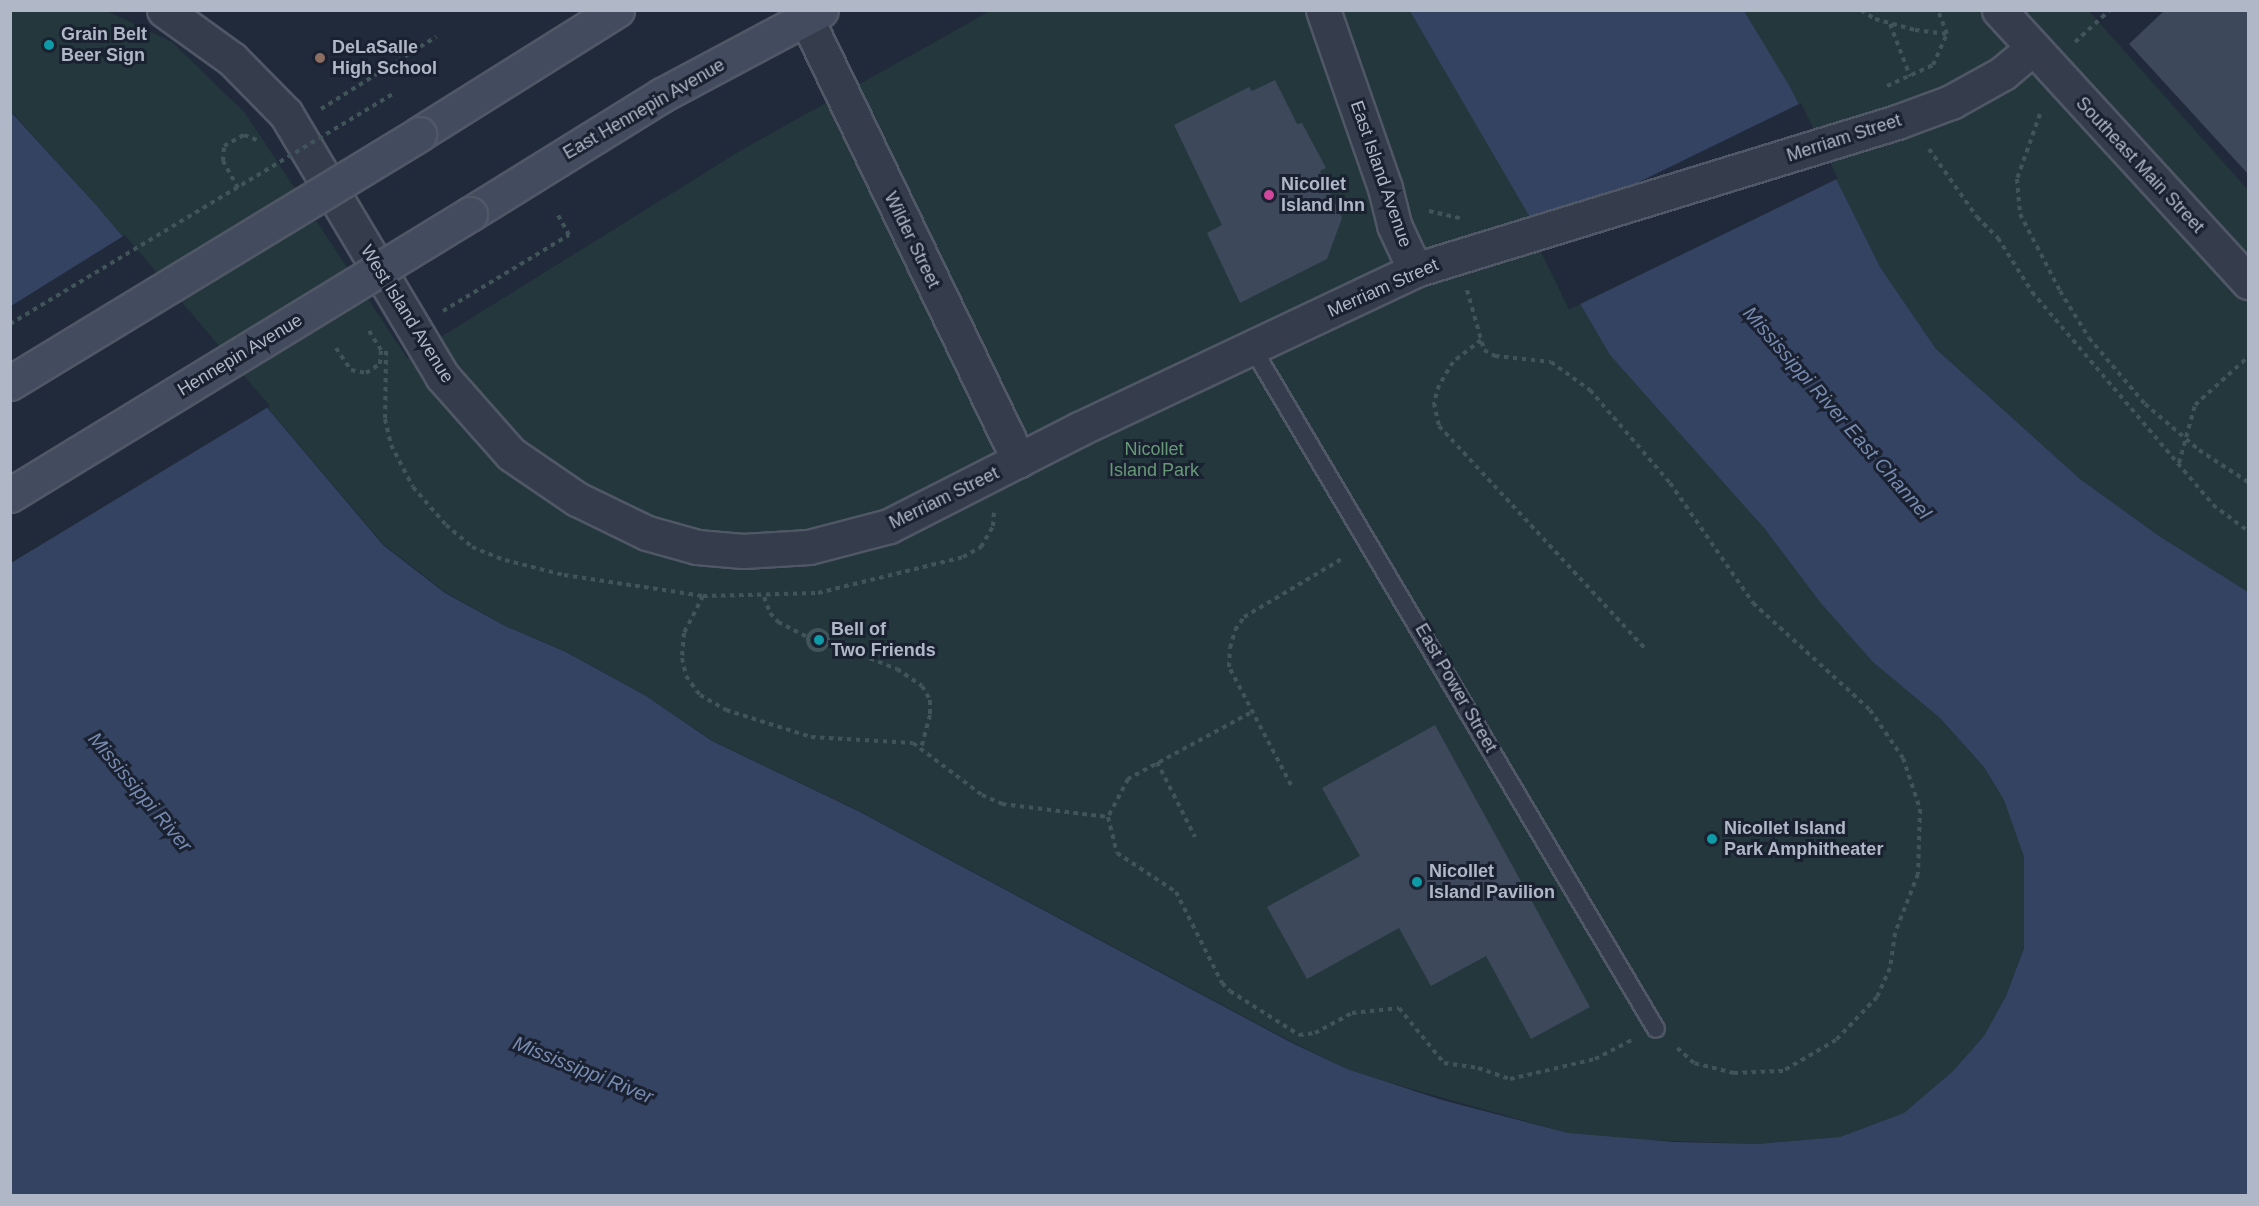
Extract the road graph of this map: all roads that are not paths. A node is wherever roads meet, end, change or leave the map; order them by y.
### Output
1 (164, 10) edge
2 (616, 10) edge
3 (1323, 10) edge
4 (1999, 10) edge
5 (814, 14) edge
6 (2032, 48) junction
7 (470, 214) joint
8 (1415, 270) junction
9 (2248, 282) edge
10 (1253, 349) junction
11 (10, 383) edge
12 (1019, 460) junction
13 (10, 495) edge
14 (743, 551) joint
15 (1656, 1029) road end

1 - 14 street, West Island Avenue
2 - 11 main road, bridge
3 - 8 street, East Island Avenue
4 - 6 street, Southeast Main Street
5 - 7 main road, East Hennepin Avenue
5 - 12 street, Wilder Street
6 - 8 street, Merriam Street
6 - 9 street, Southeast Main Street
7 - 13 main road, Hennepin Avenue, bridge
8 - 10 street, Merriam Street
10 - 12 street, Merriam Street
10 - 15 lane, East Power Street
12 - 14 street, Merriam Street

